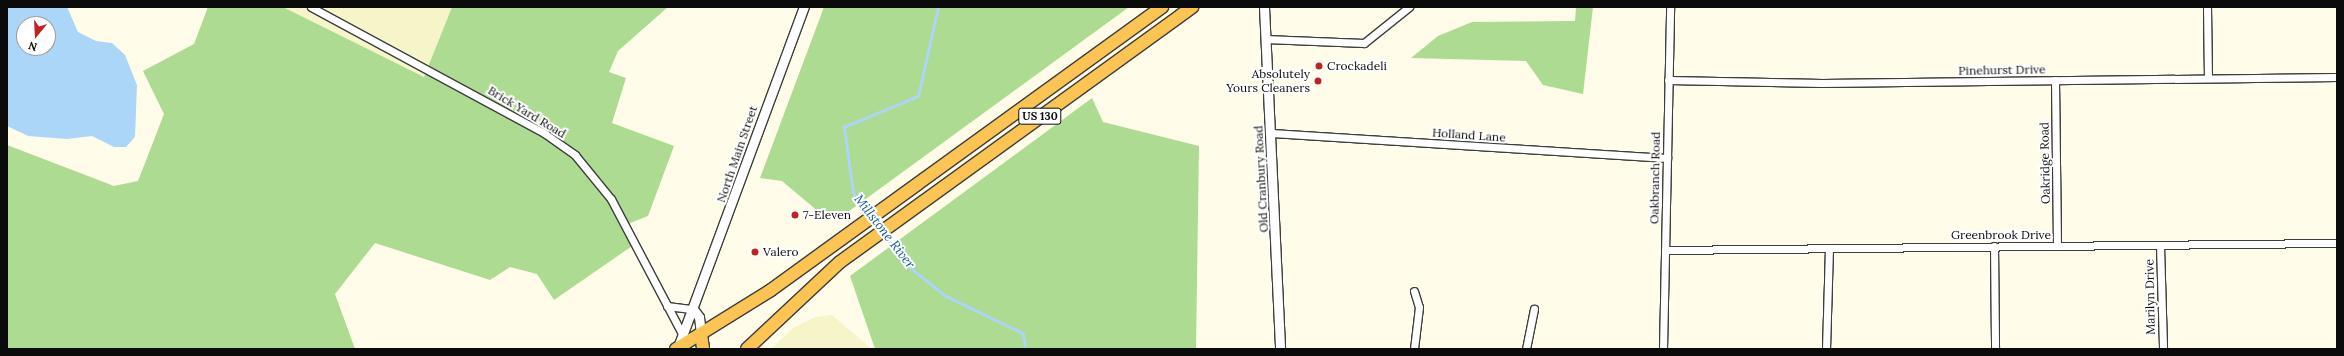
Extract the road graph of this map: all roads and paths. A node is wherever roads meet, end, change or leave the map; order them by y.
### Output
1 (311, 7) edge
2 (804, 7) edge
3 (1162, 7) edge
4 (1192, 7) edge
5 (1264, 7) edge
6 (1409, 7) edge
7 (1670, 7) edge
8 (2207, 7) edge
9 (1265, 39) junction
10 (2337, 77) edge
11 (2208, 78) junction
12 (1668, 80) junction
13 (2055, 80) junction
14 (1270, 133) junction
15 (1667, 158) junction
16 (2337, 243) edge
17 (2160, 245) junction
18 (1994, 246) junction
19 (2057, 246) junction
20 (1828, 248) junction
21 (1665, 250) junction
22 (1414, 291) dead end
23 (667, 306) junction
24 (693, 309) junction
25 (1534, 309) dead end
26 (681, 332) junction
27 (701, 334) junction
28 (677, 348) edge
29 (694, 349) edge
30 (703, 349) edge
31 (747, 349) edge
32 (1280, 349) edge
33 (1414, 349) edge
34 (1526, 349) edge
35 (1663, 349) edge
36 (1826, 349) edge
37 (1995, 349) edge
38 (2162, 349) edge

1 - 23 street, Brick Yard Road
2 - 24 street, North Main Street
3 - 27 highway, US 130
4 - 31 highway, US 130
5 - 9 street, Old Cranbury Road
6 - 9 street
7 - 12 street, Oakbranch Road
8 - 11 street
9 - 14 street, Old Cranbury Road
10 - 11 street, Pinehurst Drive
11 - 13 street, Pinehurst Drive
12 - 13 street, Pinehurst Drive
12 - 15 street, Oakbranch Road
13 - 19 street, Oakridge Road
14 - 15 street, Holland Lane
14 - 32 street, Old Cranbury Road
15 - 21 street, Oakbranch Road
16 - 17 street, Greenbrook Drive
17 - 19 street, Greenbrook Drive
17 - 38 street, Marilyn Drive
18 - 19 street, Greenbrook Drive
18 - 20 street, Greenbrook Drive
18 - 37 street
20 - 21 street, Greenbrook Drive
20 - 36 street
21 - 35 street, Oakbranch Road
22 - 33 street
23 - 24 street
23 - 26 street, Brick Yard Road
24 - 26 street, North Main Street
24 - 27 street
25 - 34 street
26 - 28 street, North Main Street
27 - 28 highway, US 130
27 - 30 highway
28 - 29 highway

